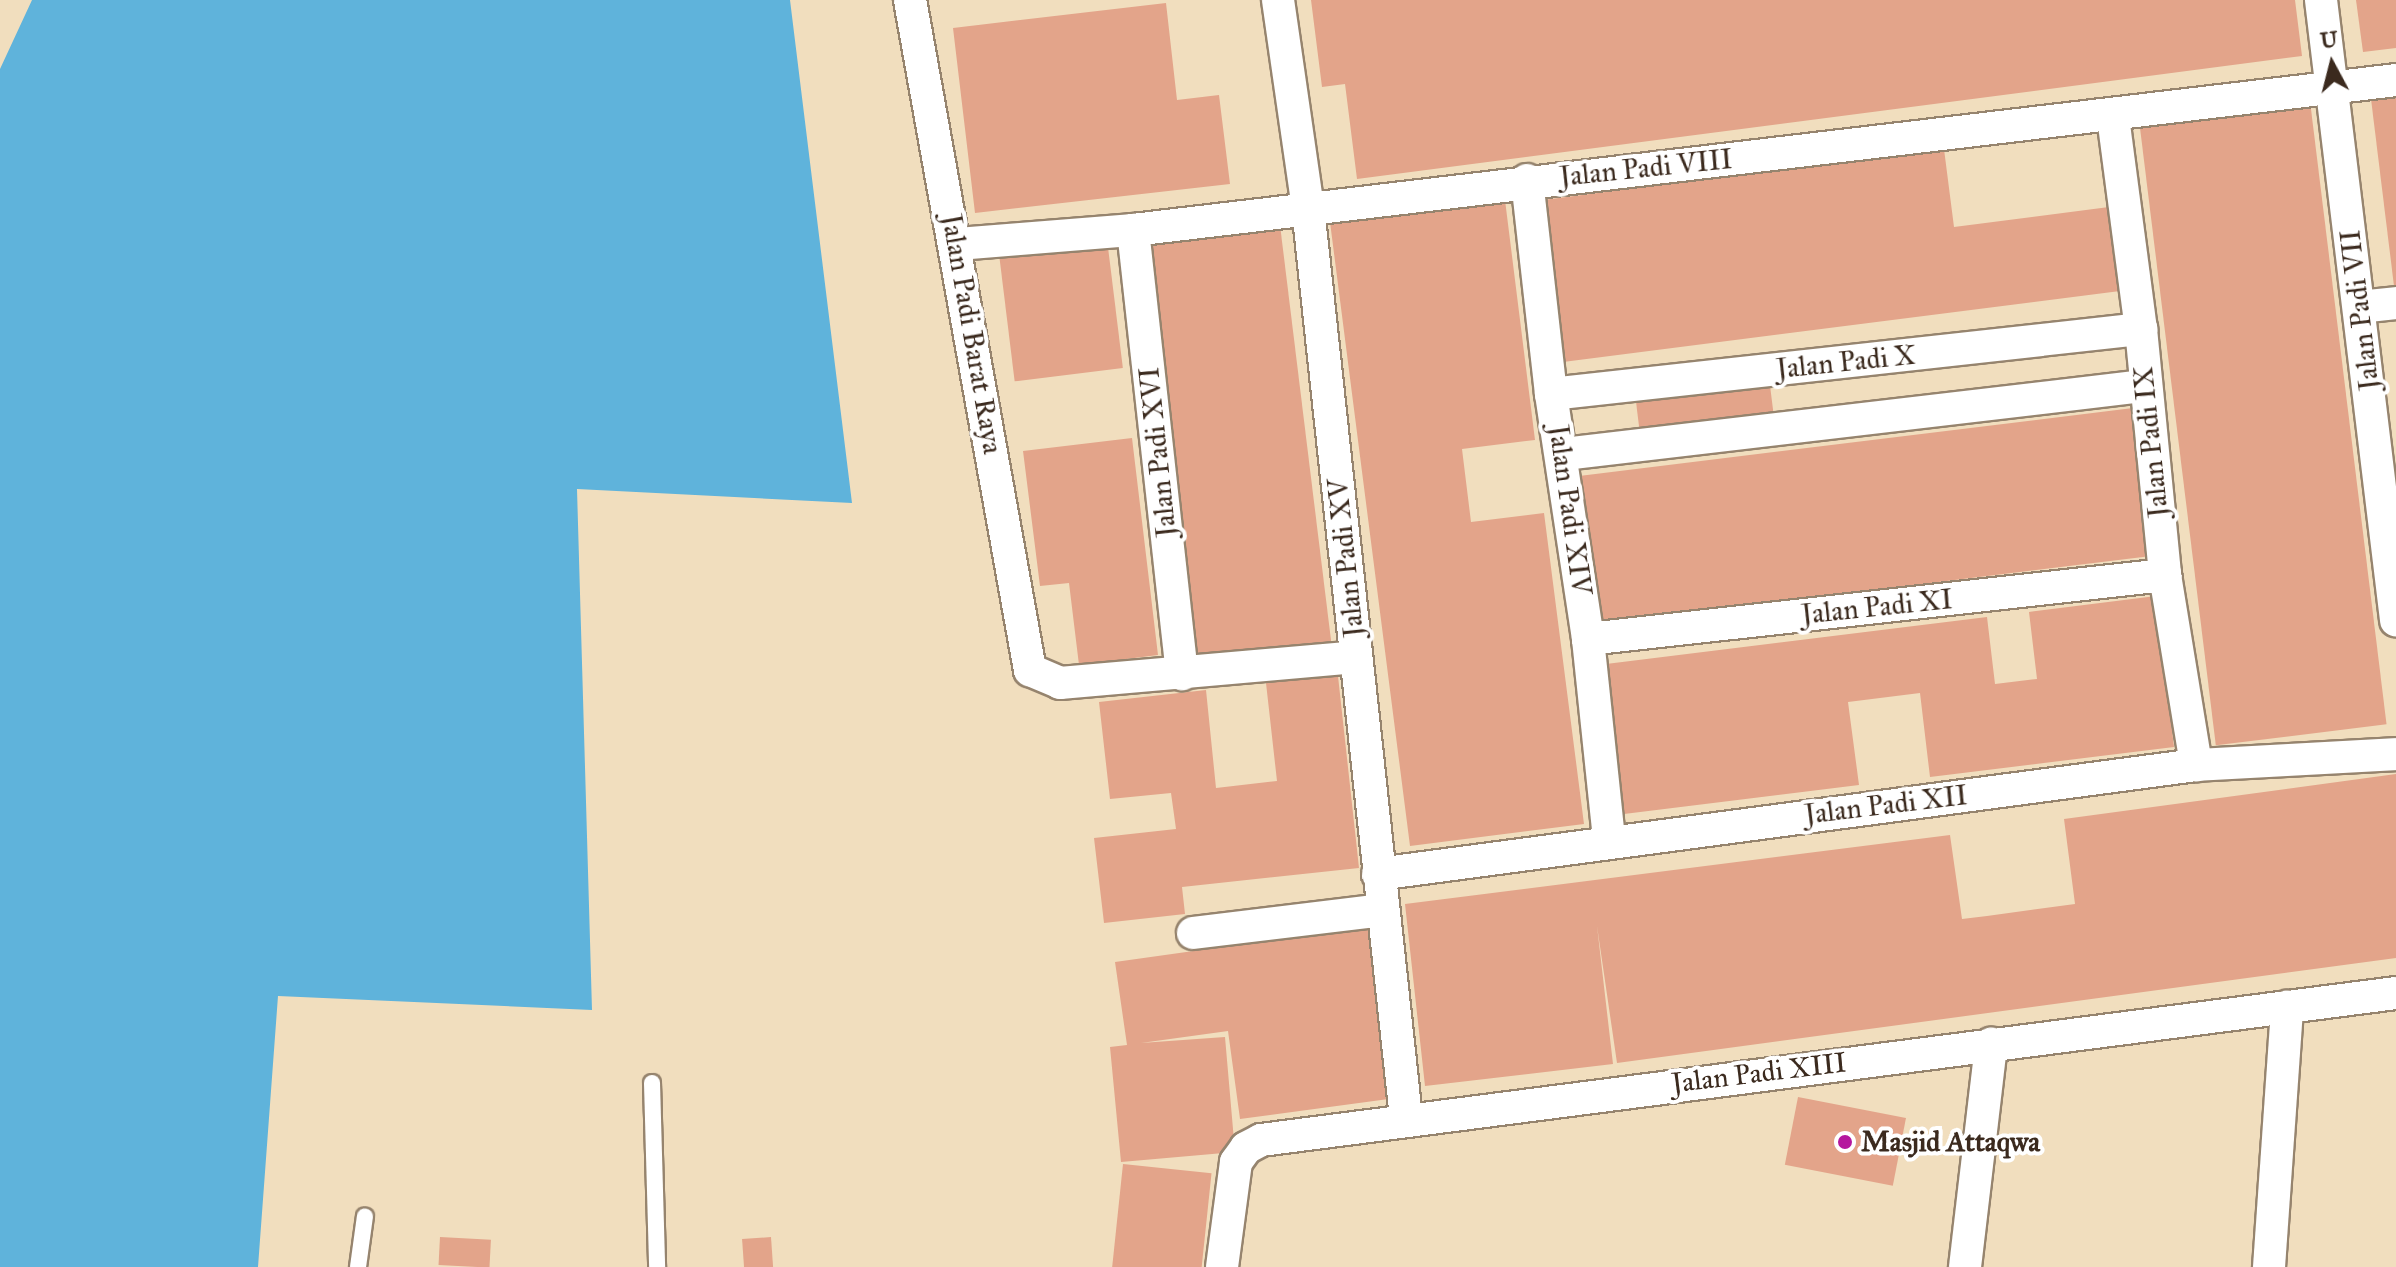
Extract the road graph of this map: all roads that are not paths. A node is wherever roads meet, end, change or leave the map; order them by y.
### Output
1 (910, 0) edge
2 (1278, 0) edge
3 (2321, 0) edge
4 (2396, 80) edge
5 (2334, 88) junction
6 (2113, 117) junction
7 (1527, 180) junction
8 (1308, 208) junction
9 (1133, 230) junction
10 (958, 244) junction
11 (2396, 303) edge
12 (2359, 307) junction
13 (2141, 329) junction
14 (2382, 375) edge
15 (2144, 386) junction
16 (1551, 394) junction
17 (1564, 454) junction
18 (2392, 555) edge
19 (2165, 575) junction
20 (2396, 620) edge
21 (1588, 639) junction
22 (1356, 657) junction
23 (1182, 674) junction
24 (2396, 754) edge
25 (2196, 765) junction
26 (1609, 840) junction
27 (1378, 874) junction
28 (1382, 910) junction
29 (1193, 933) dead end
30 (2396, 993) edge
31 (2287, 1007) junction
32 (1991, 1044) junction
33 (652, 1083) dead end
34 (1406, 1118) junction
35 (365, 1216) dead end
36 (358, 1267) edge
37 (657, 1267) edge
38 (1222, 1267) edge
39 (1965, 1267) edge
40 (2269, 1267) edge

1 - 10 street, Jalan Padi Barat Raya
2 - 8 street, Jalan Padi XV
3 - 5 street, Jalan Padi VII
4 - 5 street, Jalan Padi VIII
5 - 6 street, Jalan Padi VIII
5 - 12 street, Jalan Padi VII
6 - 7 street, Jalan Padi VIII
6 - 13 street, Jalan Padi IX
7 - 8 street, Jalan Padi VIII
7 - 16 street, Jalan Padi XIV
8 - 9 street, Jalan Padi VIII
8 - 22 street, Jalan Padi XV
9 - 10 street, Jalan Padi VIII
9 - 23 street, Jalan Padi XVI
10 - 23 street, Jalan Padi Barat Raya
11 - 12 street
12 - 14 street, Jalan Padi VII
13 - 15 street, Jalan Padi IX
13 - 16 street, Jalan Padi X
14 - 18 street, Jalan Padi VII
15 - 17 street, Jalan Padi X
15 - 19 street, Jalan Padi IX
16 - 17 street, Jalan Padi XIV
17 - 21 street, Jalan Padi XIV
18 - 20 street, Jalan Padi VII
19 - 21 street, Jalan Padi XI
19 - 25 street, Jalan Padi IX
21 - 26 street, Jalan Padi XIV
22 - 23 street
22 - 27 street, Jalan Padi XV
24 - 25 street, Jalan Padi XII
25 - 26 street, Jalan Padi XII
26 - 27 street, Jalan Padi XII
27 - 28 street, Jalan Padi XV
28 - 29 street
28 - 34 street, Jalan Padi XV
30 - 31 street, Jalan Padi XIII
31 - 32 street, Jalan Padi XIII
31 - 40 street
32 - 34 street, Jalan Padi XIII
32 - 39 street
33 - 37 lane
34 - 38 street, Jalan Padi XIII
35 - 36 lane

